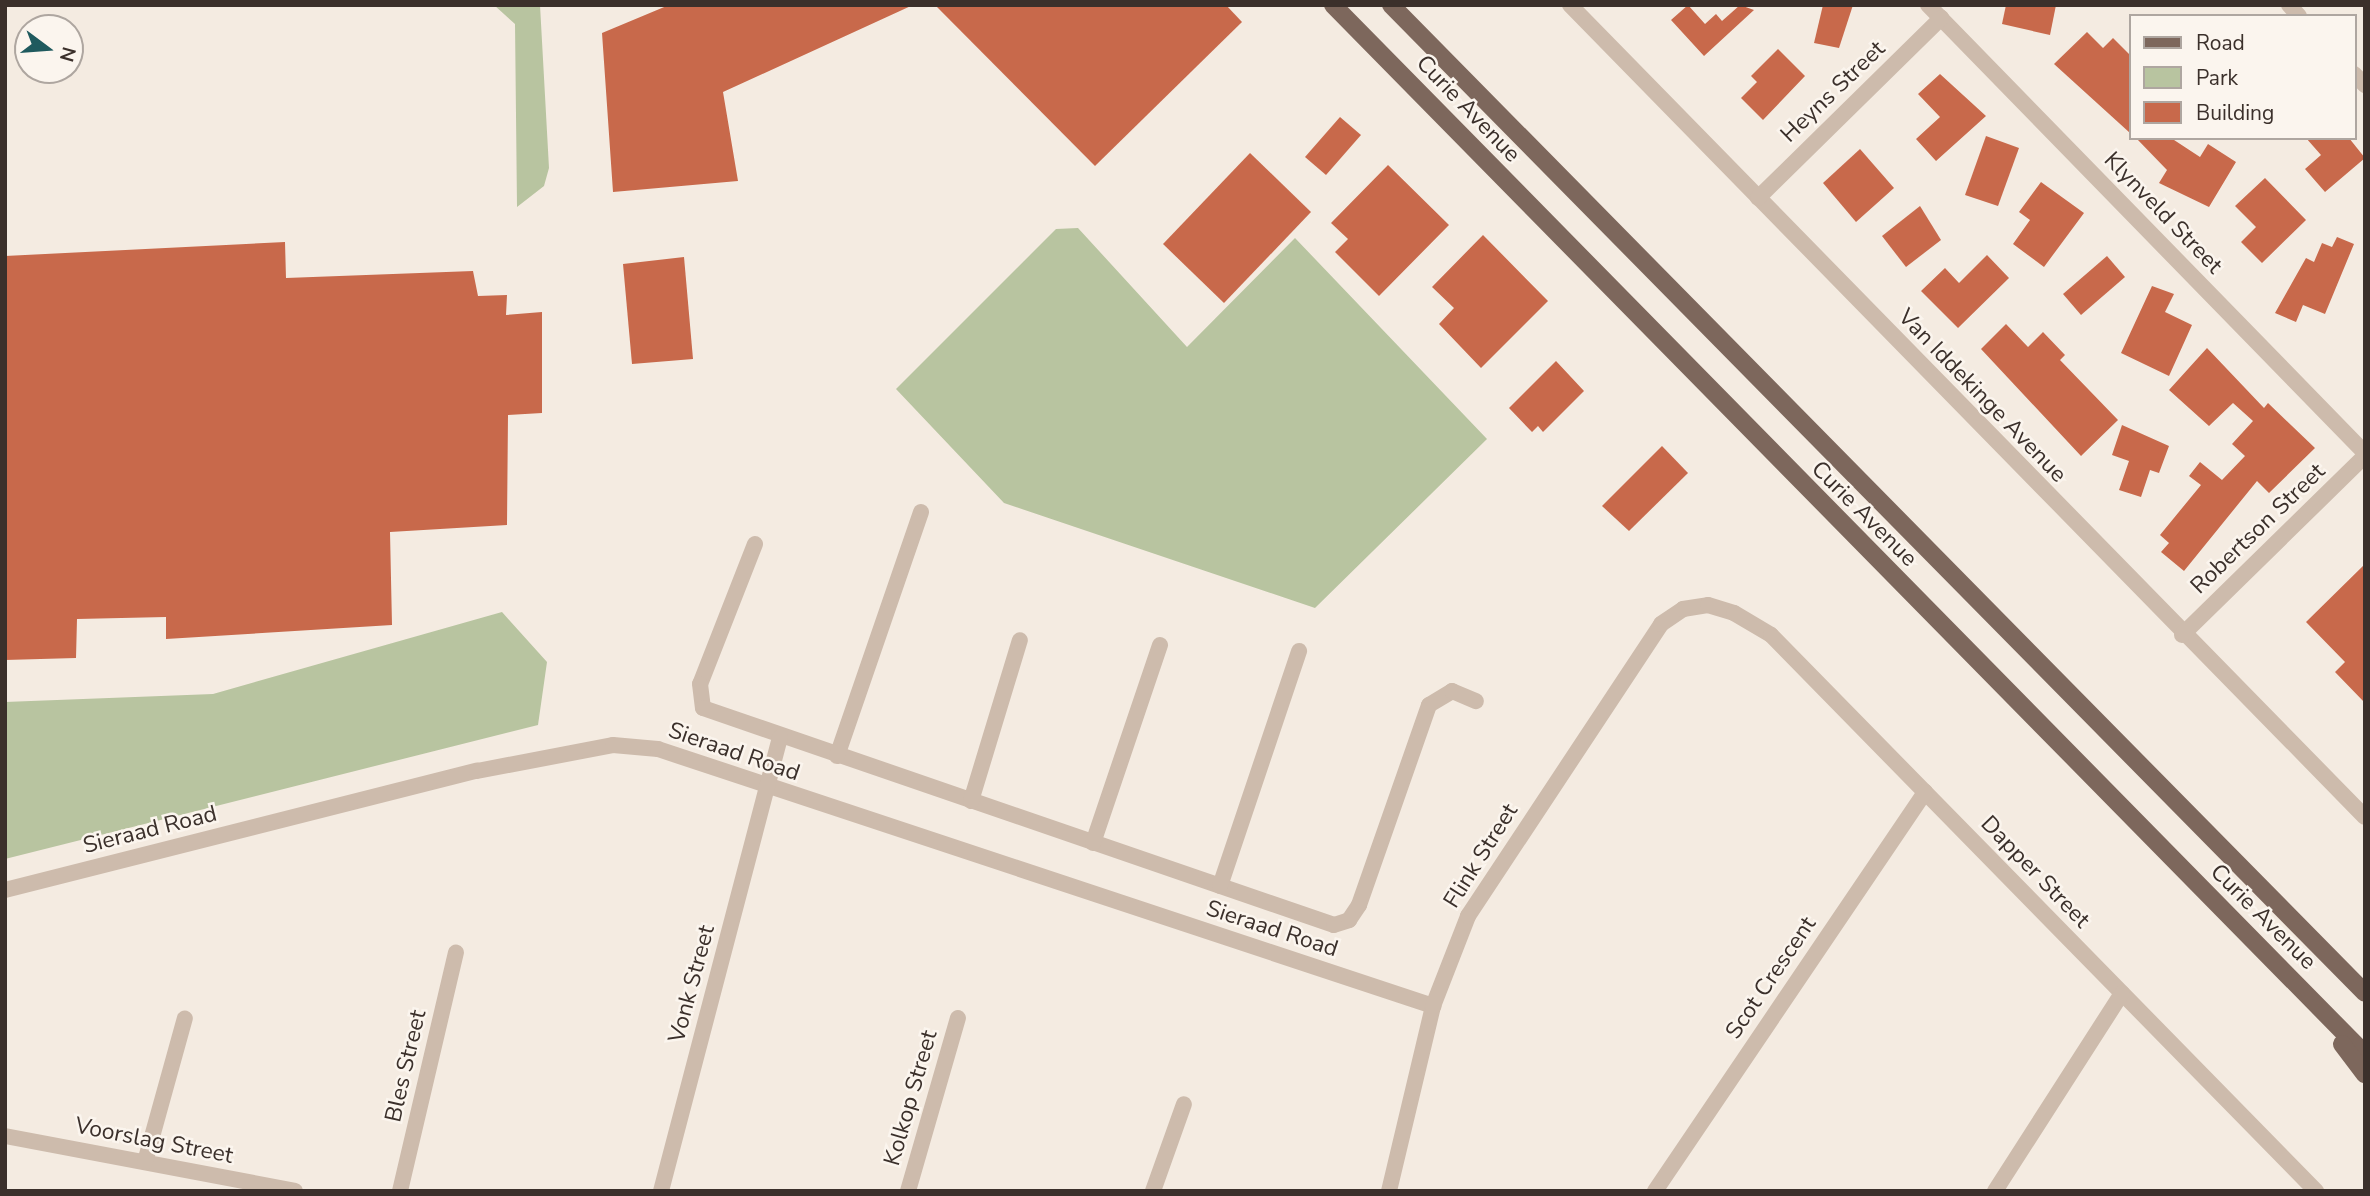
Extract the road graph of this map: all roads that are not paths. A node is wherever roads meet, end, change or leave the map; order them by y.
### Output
1 (1333, 5) edge
2 (1391, 5) edge
3 (1570, 5) edge
4 (1928, 5) edge
5 (1941, 18) junction
6 (1758, 198) junction
7 (2365, 455) edge
8 (921, 512) dead end
9 (755, 544) dead end
10 (1708, 605) joint
11 (2182, 635) junction
12 (1020, 640) dead end
13 (1160, 645) dead end
14 (1299, 651) dead end
15 (1476, 701) dead end
16 (780, 737) junction
17 (837, 756) junction
18 (766, 788) junction
19 (1925, 792) junction
20 (971, 801) junction
21 (2365, 817) edge
22 (1093, 843) junction
23 (1220, 886) junction
24 (5, 890) edge
25 (456, 952) dead end
26 (2292, 980) junction
27 (2122, 993) junction
28 (2365, 993) edge
29 (1433, 1006) junction
30 (185, 1018) dead end
31 (958, 1018) dead end
32 (2365, 1054) edge
33 (2365, 1074) edge
34 (1184, 1104) dead end
35 (5, 1136) edge
36 (145, 1163) junction
37 (295, 1191) edge
38 (400, 1191) edge
39 (662, 1191) edge
40 (908, 1191) edge
41 (1153, 1191) edge
42 (1389, 1191) edge
43 (1655, 1191) edge
44 (1994, 1191) edge
45 (2316, 1191) edge

1 - 26 main road, Curie Avenue
2 - 28 main road, Curie Avenue
3 - 6 street, Van Iddekinge Avenue
4 - 5 street, Klynveld Street
5 - 6 street, Heyns Street
5 - 7 street, Klynveld Street
6 - 11 street, Van Iddekinge Avenue
7 - 11 street, Robertson Street
8 - 17 street
9 - 16 street
10 - 19 street, Dapper Street
10 - 29 street, Flink Street
11 - 21 street, Van Iddekinge Avenue
12 - 20 street
13 - 22 street
14 - 23 street
15 - 23 street
16 - 17 street
16 - 18 street, Vonk Street
17 - 20 street
18 - 24 street, Sieraad Road
18 - 29 street, Sieraad Road
18 - 39 street, Vonk Street
19 - 27 street, Dapper Street
19 - 43 street, Scot Crescent
20 - 22 street
22 - 23 street
25 - 38 street, Bles Street
26 - 32 main road, Curie Avenue
26 - 33 main road
27 - 44 street
27 - 45 street, Dapper Street
29 - 42 street, Flink Street
30 - 36 street
31 - 40 street, Kolkop Street
34 - 41 street
35 - 36 street, Voorslag Street
36 - 37 street, Voorslag Street

